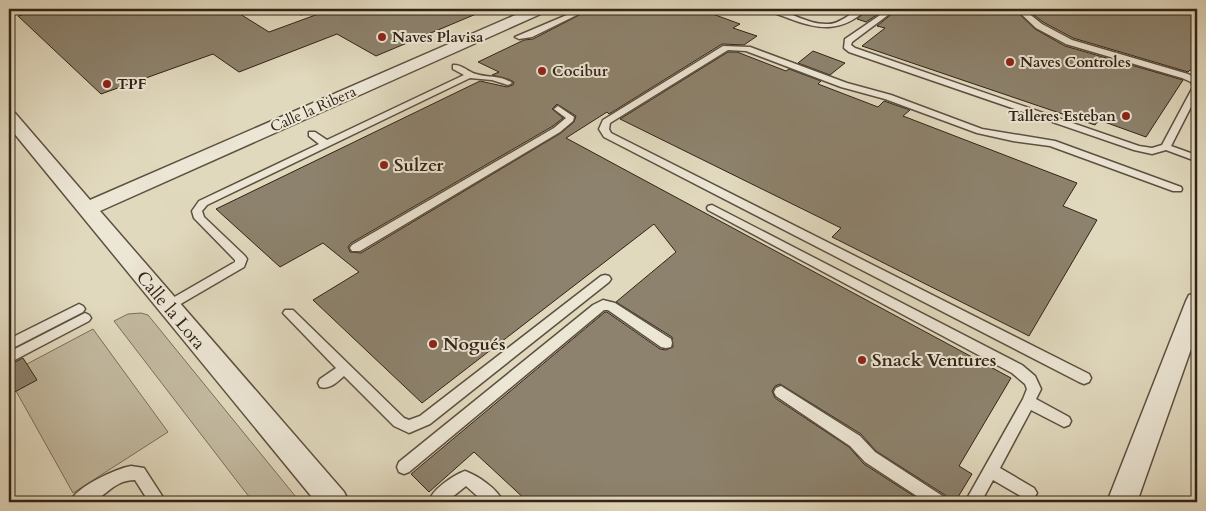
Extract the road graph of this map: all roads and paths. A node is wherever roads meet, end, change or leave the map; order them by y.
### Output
1 (310, 9) edge
2 (540, 9) edge
3 (586, 9) edge
4 (770, 9) edge
5 (864, 9) edge
6 (893, 9) edge
7 (1019, 9) edge
8 (1193, 9) edge
9 (1197, 10) edge
10 (301, 12) dead end
11 (519, 37) dead end
12 (456, 67) dead end
13 (470, 75) junction
14 (508, 83) dead end
15 (1197, 87) edge
16 (558, 109) dead end
17 (9, 117) edge
18 (312, 134) dead end
19 (326, 144) junction
20 (1166, 147) junction
21 (1194, 157) dead end
22 (1178, 189) dead end
23 (712, 208) dead end
24 (87, 209) junction
25 (356, 248) dead end
26 (605, 279) dead end
27 (1197, 301) edge
28 (168, 306) junction
29 (289, 314) dead end
30 (666, 343) dead end
31 (9, 345) edge
32 (9, 358) edge
33 (345, 369) junction
34 (1084, 378) dead end
35 (325, 383) dead end
36 (780, 392) dead end
37 (1028, 402) junction
38 (1064, 422) dead end
39 (404, 467) dead end
40 (990, 470) junction
41 (1029, 493) dead end
42 (437, 500) dead end
43 (78, 502) edge
44 (158, 502) edge
45 (334, 502) edge
46 (495, 502) edge
47 (939, 502) edge
48 (973, 502) edge
49 (1122, 502) edge

1 - 10 lane
2 - 24 street, Calle la Ribera
3 - 11 lane
4 - 5 lane
6 - 20 lane
7 - 15 lane
8 - 9 lane
12 - 13 lane
13 - 14 lane
13 - 19 lane
15 - 20 lane
16 - 25 lane
17 - 24 street, Calle la Lora
18 - 19 lane
19 - 28 lane
20 - 21 lane
22 - 34 lane
23 - 37 lane
24 - 28 street, Calle la Lora
26 - 33 lane
27 - 49 street
28 - 45 street, Calle la Lora
29 - 33 lane
30 - 39 lane
31 - 32 lane
33 - 35 lane
36 - 47 lane
37 - 38 lane
37 - 40 lane
40 - 41 lane
40 - 48 lane
42 - 46 lane
43 - 44 lane

